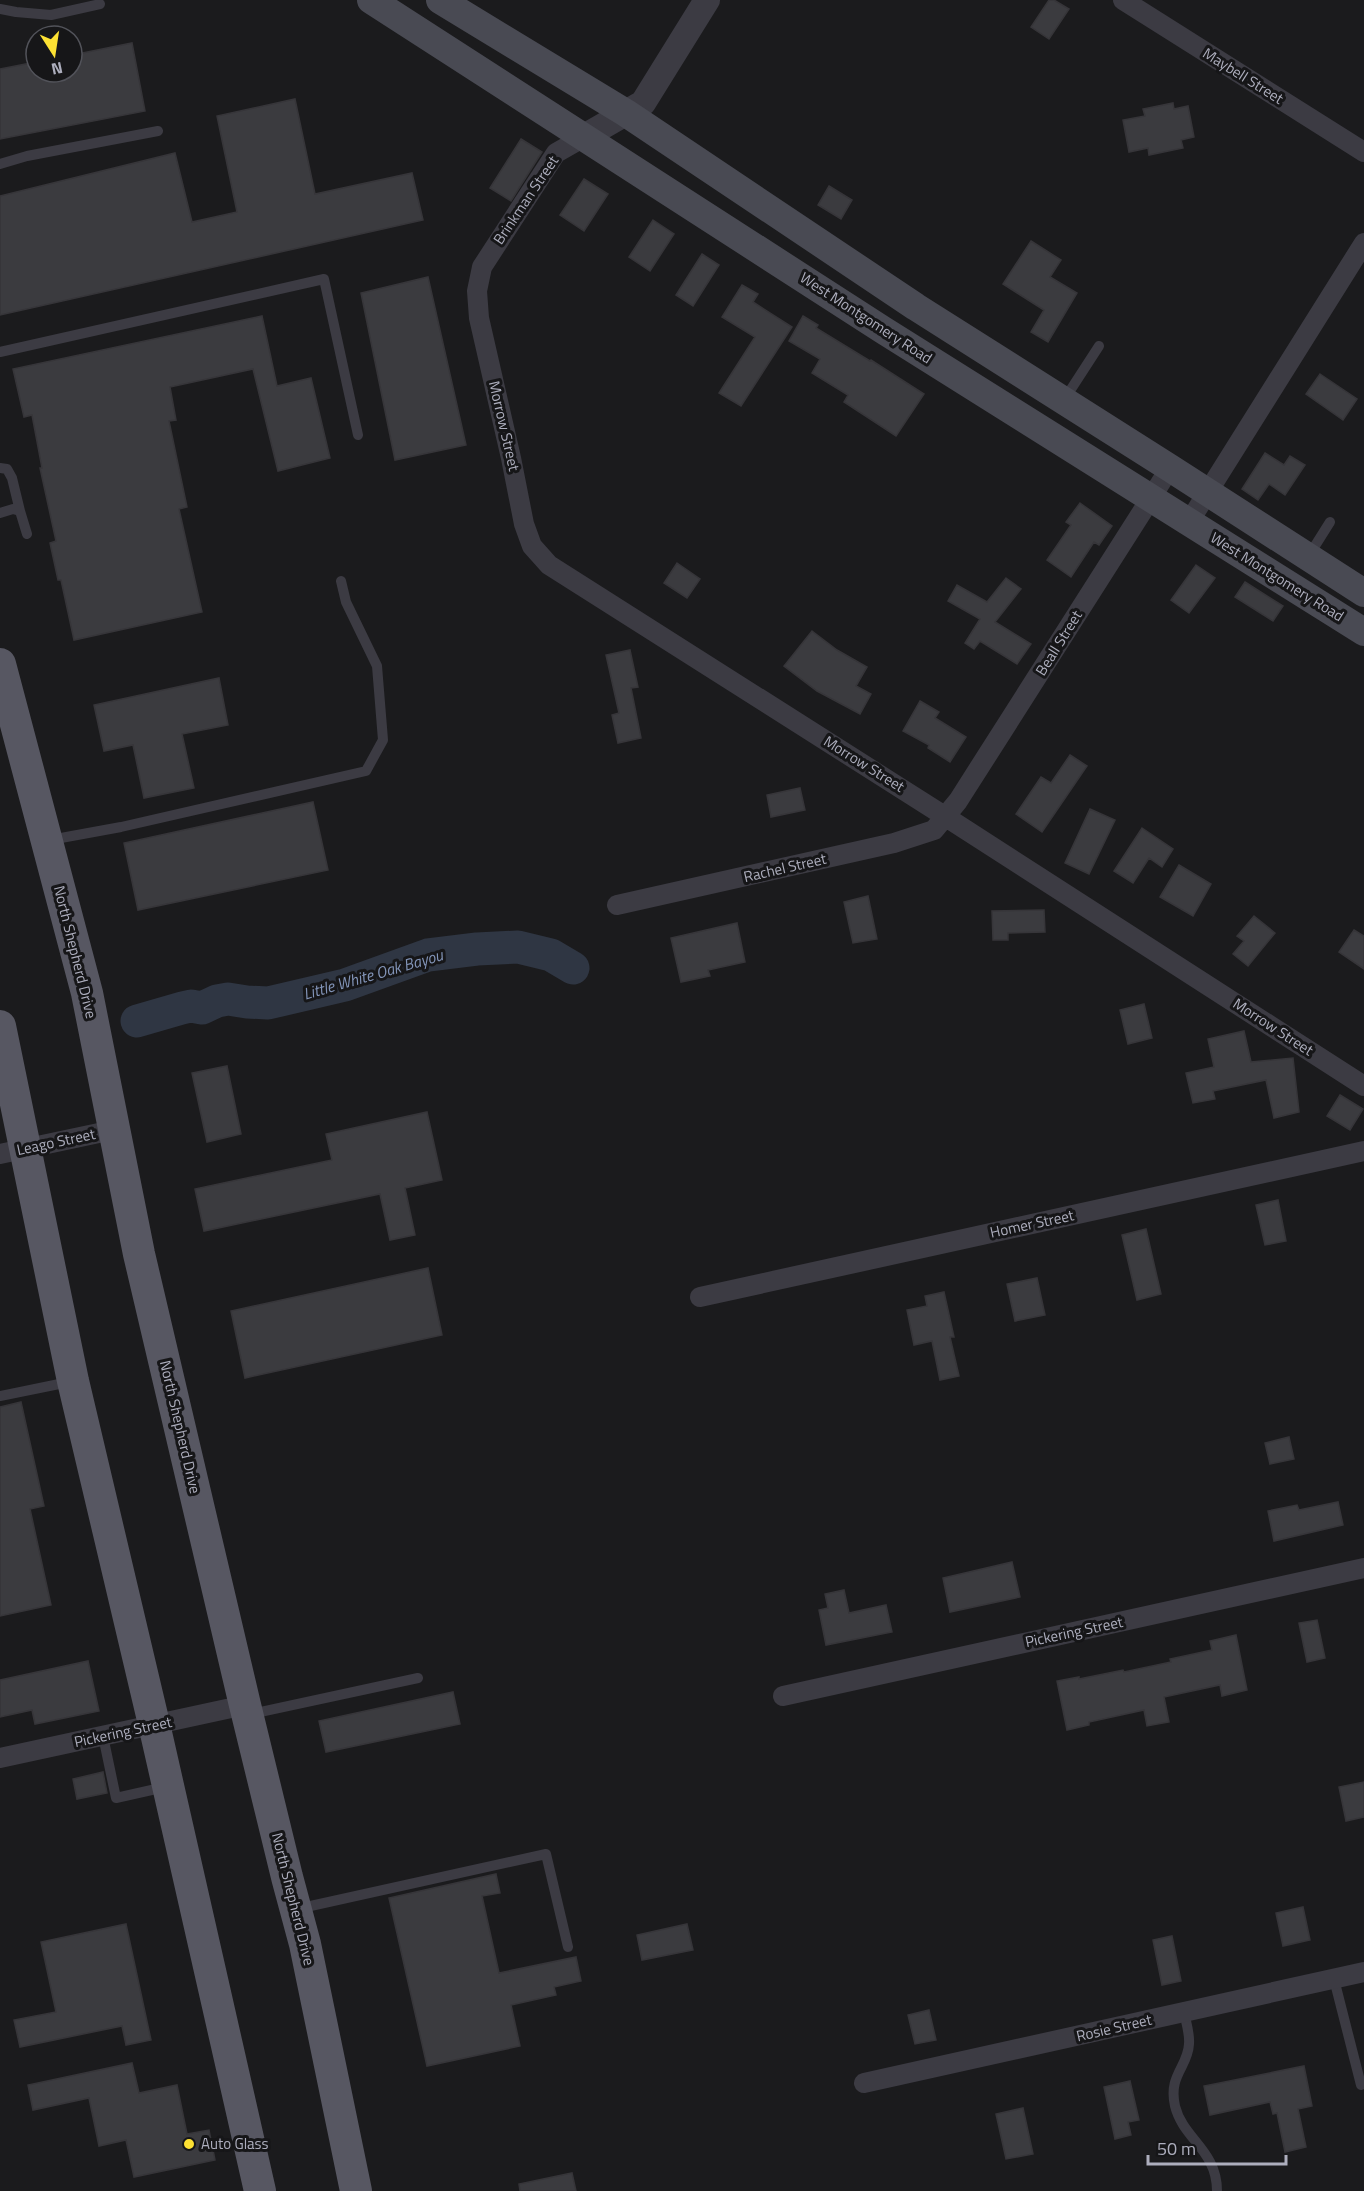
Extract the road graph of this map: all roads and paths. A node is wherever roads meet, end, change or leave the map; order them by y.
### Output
1 (371, 0) edge
2 (440, 0) edge
3 (707, 0) edge
4 (1123, 0) edge
5 (100, 4) dead end
6 (0, 9) edge
7 (626, 113) junction
8 (158, 131) dead end
9 (584, 137) junction
10 (1364, 152) edge
11 (0, 164) edge
12 (1364, 243) edge
13 (904, 299) junction
14 (883, 330) junction
15 (1099, 346) dead end
16 (0, 352) edge
17 (488, 355) joint
18 (1064, 400) junction
19 (358, 435) dead end
20 (0, 468) edge
21 (1170, 468) junction
22 (1208, 492) junction
23 (1150, 499) junction
24 (20, 511) junction
25 (0, 513) edge
26 (1189, 522) junction
27 (1330, 522) dead end
28 (27, 534) dead end
29 (1308, 557) junction
30 (341, 581) dead end
31 (1364, 593) edge
32 (1364, 632) edge
33 (0, 664) edge
34 (946, 817) junction
35 (47, 841) junction
36 (617, 905) dead end
37 (0, 1026) edge
38 (1364, 1086) edge
39 (112, 1130) junction
40 (13, 1151) edge
41 (1364, 1152) edge
42 (700, 1297) dead end
43 (72, 1381) junction
44 (0, 1396) edge
45 (1364, 1568) edge
46 (418, 1678) dead end
47 (783, 1696) dead end
48 (246, 1710) junction
49 (154, 1725) junction
50 (103, 1736) junction
51 (0, 1758) edge
52 (168, 1786) junction
53 (297, 1909) junction
54 (568, 1947) dead end
55 (1364, 1972) edge
56 (1334, 1979) junction
57 (1184, 2012) junction
58 (864, 2083) dead end
59 (1360, 2085) dead end
60 (260, 2191) edge
61 (356, 2191) edge
62 (1217, 2191) edge

1 - 9 main road, West Montgomery Road
2 - 7 main road
3 - 7 street, Brinkman Street
4 - 10 street, Maybell Street
5 - 6 lane
7 - 9 street, Brinkman Street
7 - 13 main road
8 - 11 lane
9 - 14 main road, West Montgomery Road
9 - 17 street, Brinkman Street
12 - 22 street
13 - 14 main road
13 - 18 main road
14 - 23 main road, West Montgomery Road
15 - 18 lane
16 - 19 lane
17 - 34 street, Morrow Street
18 - 21 main road
20 - 24 lane
21 - 22 main road
21 - 23 street, Beall Street
22 - 26 street
22 - 29 main road
23 - 26 main road, West Montgomery Road
23 - 34 street, Beall Street
24 - 25 lane
24 - 28 lane
26 - 32 main road, West Montgomery Road
27 - 29 lane
29 - 31 main road
30 - 35 lane
33 - 35 main road, North Shepherd Drive
34 - 36 street, Rachel Street
34 - 38 street, Morrow Street
35 - 39 main road, North Shepherd Drive
37 - 40 main road
39 - 40 street, Leago Street
39 - 48 main road, North Shepherd Drive
40 - 43 main road
41 - 42 street, Homer Street
43 - 44 lane
43 - 49 main road
45 - 47 street, Pickering Street
46 - 48 lane
48 - 49 street, Pickering Street
48 - 53 main road, North Shepherd Drive
49 - 50 street, Pickering Street
49 - 52 main road
50 - 51 street, Pickering Street
50 - 52 lane
52 - 60 main road
53 - 54 lane
53 - 61 main road, North Shepherd Drive
55 - 56 street, Rosie Street
56 - 57 street, Rosie Street
56 - 59 lane
57 - 58 street, Rosie Street
57 - 62 lane

